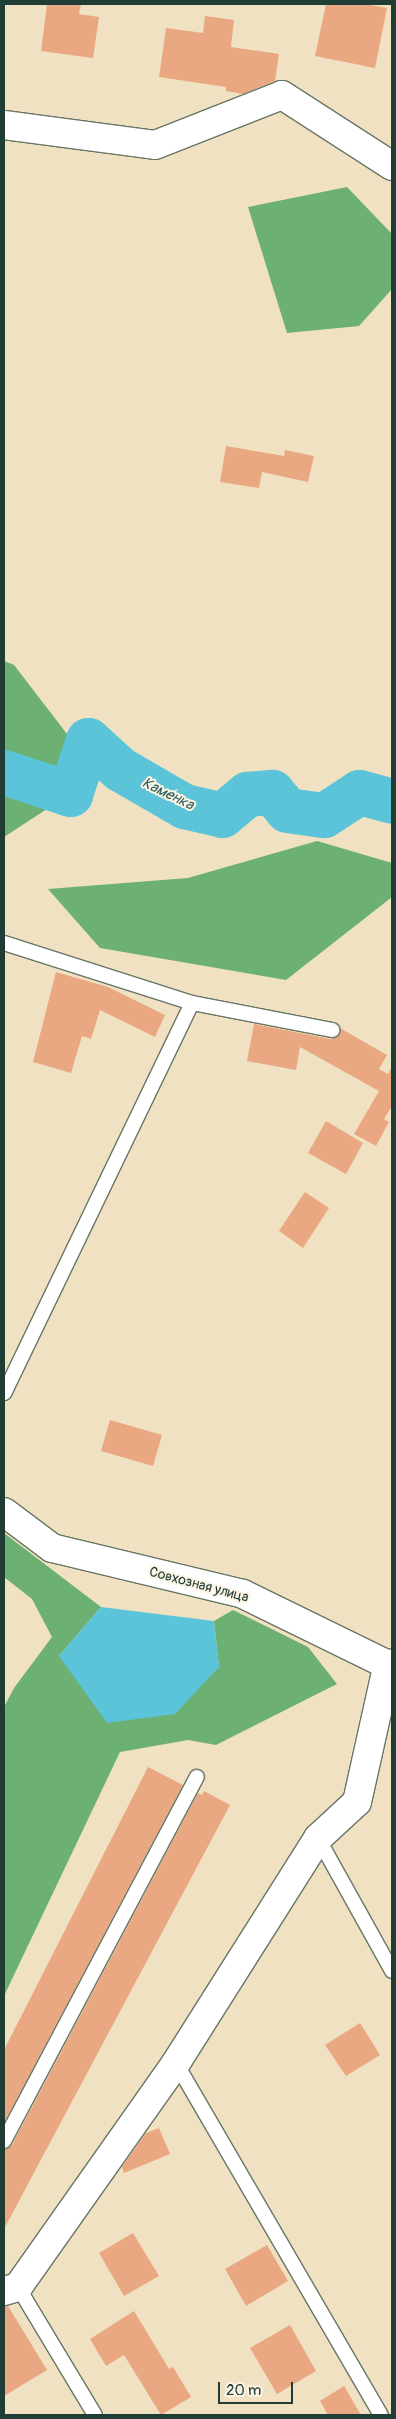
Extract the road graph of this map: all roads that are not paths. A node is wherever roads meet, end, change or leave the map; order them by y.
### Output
1 (4, 124) edge
2 (392, 166) edge
3 (4, 943) edge
4 (192, 1003) junction
5 (332, 1030) dead end
6 (4, 1393) edge
7 (4, 1512) edge
8 (390, 1665) edge
9 (196, 1777) dead end
10 (318, 1838) junction
11 (392, 1971) edge
12 (176, 2063) junction
13 (4, 2141) edge
14 (11, 2289) edge
15 (95, 2415) edge
16 (381, 2415) edge

1 - 2 street
3 - 4 lane
4 - 5 lane
4 - 6 lane
7 - 8 street, Совхозная улица
8 - 10 street
9 - 13 lane
10 - 11 lane
10 - 12 street
12 - 14 street
12 - 16 lane
14 - 15 lane

